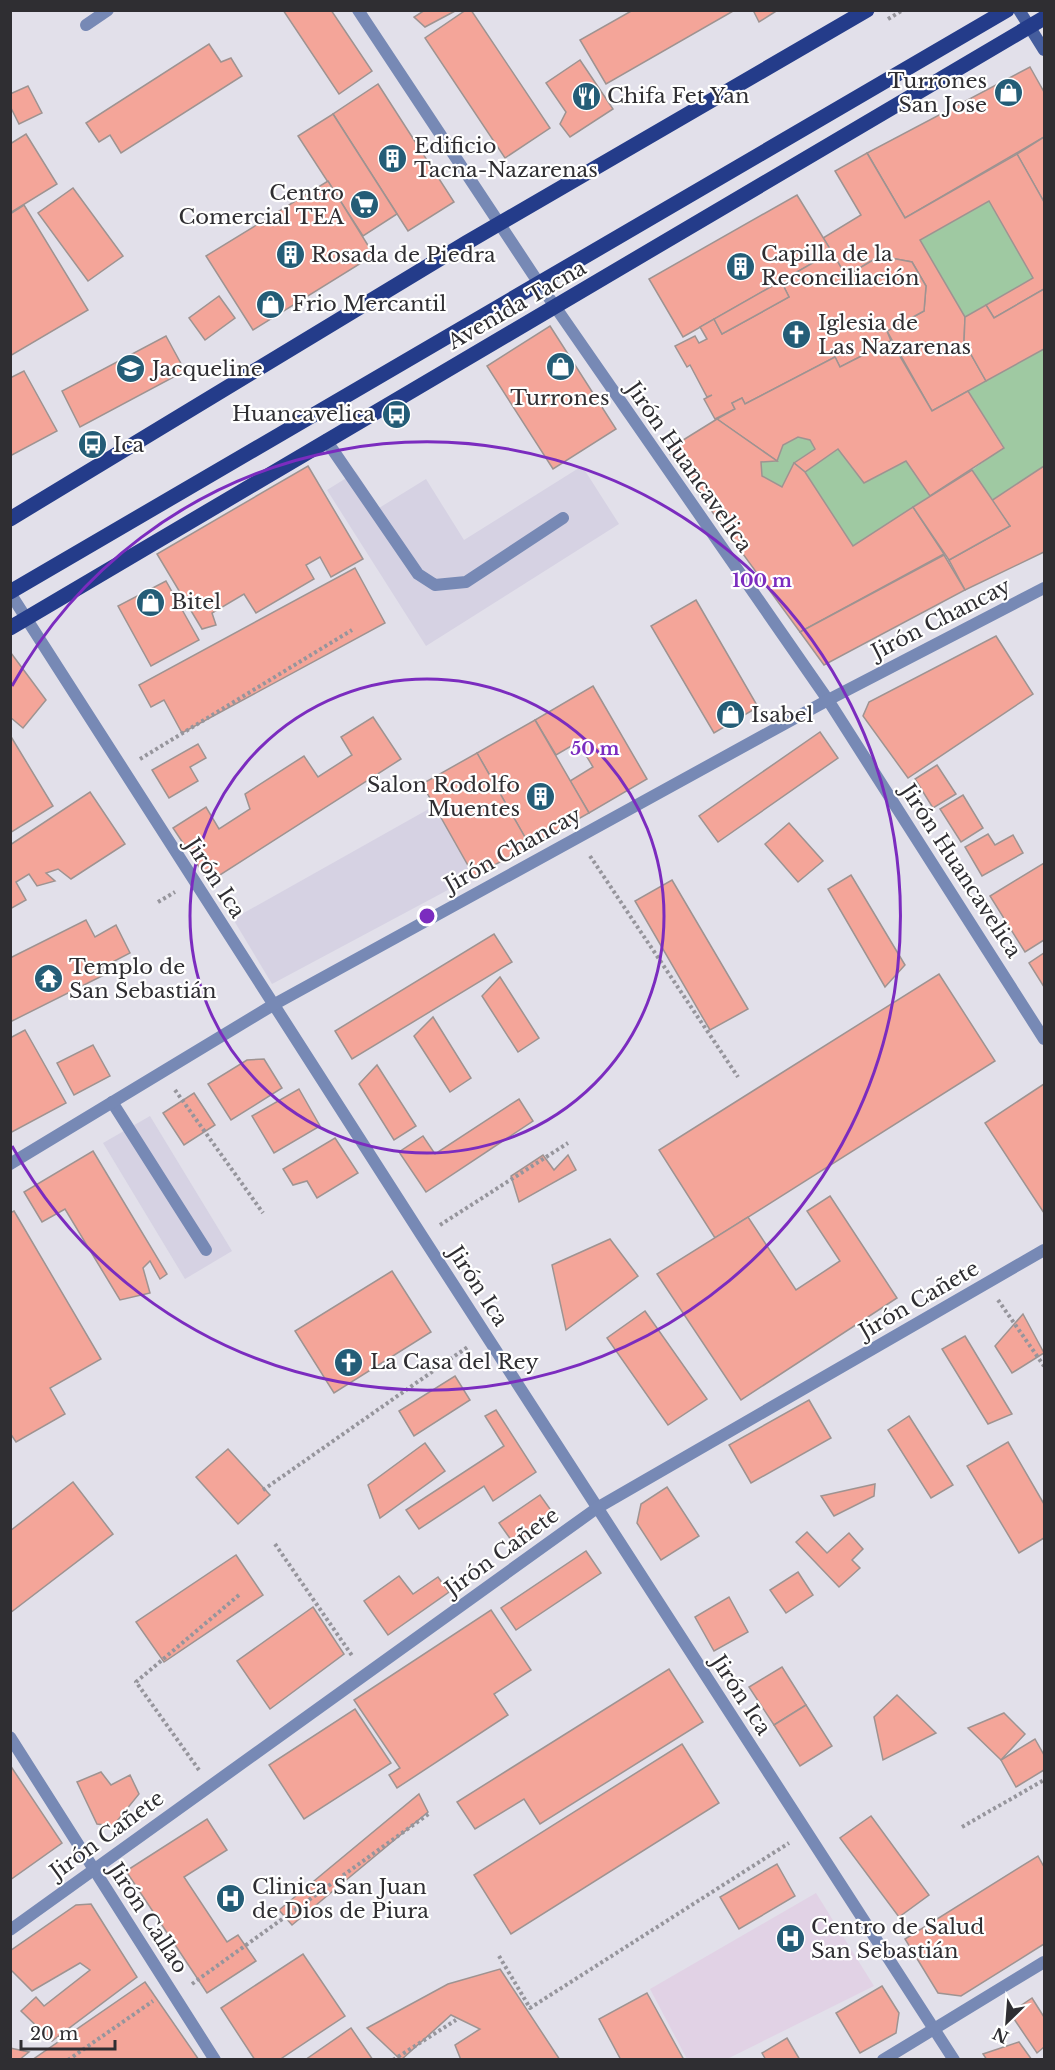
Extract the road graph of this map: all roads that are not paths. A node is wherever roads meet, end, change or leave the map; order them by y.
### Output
1 (108, 10) edge
2 (358, 10) edge
3 (867, 10) edge
4 (1007, 10) edge
5 (1019, 10) edge
6 (1044, 18) edge
7 (86, 25) dead end
8 (1030, 26) junction
9 (1044, 50) edge
10 (501, 223) junction
11 (538, 282) junction
12 (556, 307) junction
13 (326, 440) junction
14 (563, 518) dead end
15 (10, 519) edge
16 (1044, 588) edge
17 (10, 593) edge
18 (27, 618) junction
19 (10, 628) edge
20 (828, 700) junction
21 (273, 1005) junction
22 (1044, 1039) edge
23 (112, 1102) junction
24 (10, 1164) edge
25 (206, 1250) dead end
26 (1044, 1250) edge
27 (597, 1508) junction
28 (10, 1737) edge
29 (93, 1868) junction
30 (10, 1930) edge
31 (1044, 1962) edge
32 (935, 2030) junction
33 (215, 2060) edge
34 (883, 2060) edge
35 (954, 2060) edge

1 - 7 street
2 - 10 street, Jirón Huancavelica
3 - 10 main road
4 - 11 main road, Avenida Tacna
5 - 8 main road
6 - 8 main road, Avenida Tacna
8 - 9 main road
8 - 12 main road, Avenida Tacna
10 - 11 street, Jirón Huancavelica
10 - 15 main road
11 - 12 street, Jirón Huancavelica
11 - 17 main road, Avenida Tacna
12 - 13 main road, Avenida Tacna
12 - 20 street, Jirón Huancavelica
13 - 14 street
13 - 18 main road, Avenida Tacna
16 - 20 street, Jirón Chancay
17 - 18 street, Jirón Ica
18 - 19 main road, Avenida Tacna
18 - 21 street, Jirón Ica
20 - 21 street, Jirón Chancay
20 - 22 street, Jirón Huancavelica
21 - 23 street, Jirón Chancay
21 - 27 street, Jirón Ica
23 - 24 street, Jirón Chancay
23 - 25 street
26 - 27 street, Jirón Cañete
27 - 29 street, Jirón Cañete
27 - 32 street, Jirón Ica
28 - 29 street, Jirón Callao
29 - 30 street, Jirón Cañete
29 - 33 street, Jirón Callao
31 - 32 street
32 - 34 street
32 - 35 street, Jirón Ica

